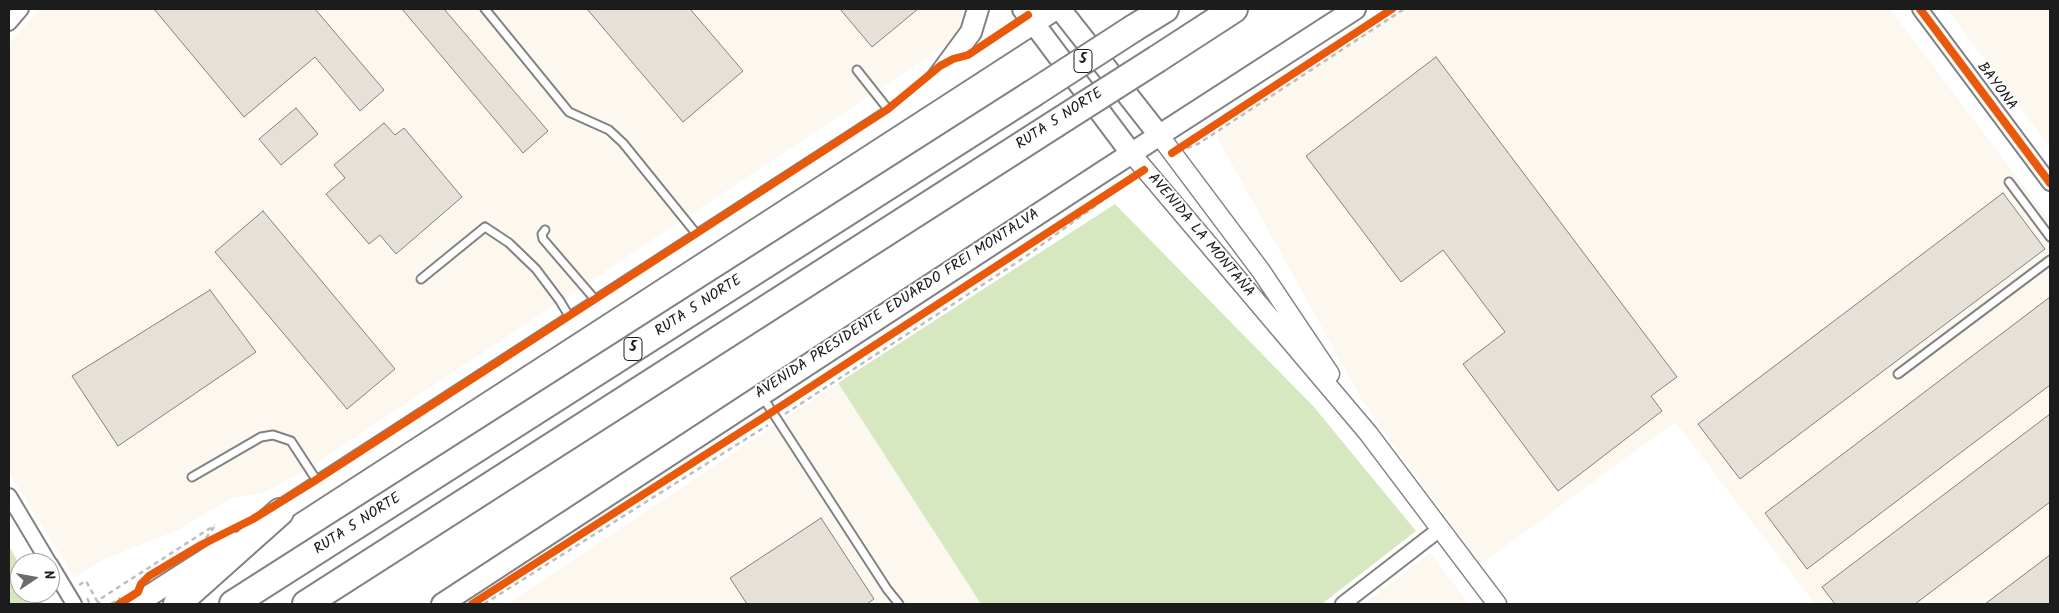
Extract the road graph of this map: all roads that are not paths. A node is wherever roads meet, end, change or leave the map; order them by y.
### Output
1 (21, 9) edge
2 (485, 9) edge
3 (978, 9) edge
4 (1058, 9) edge
5 (1164, 9) edge
6 (1234, 9) edge
7 (1355, 9) edge
8 (1920, 9) edge
9 (1029, 16) edge
10 (9, 23) edge
11 (857, 70) dead end
12 (924, 95) junction
13 (893, 115) junction
14 (1159, 135) junction
15 (1131, 153) junction
16 (2009, 182) dead end
17 (2050, 182) edge
18 (545, 230) dead end
19 (2050, 237) edge
20 (701, 240) junction
21 (2050, 260) edge
22 (421, 279) dead end
23 (600, 305) junction
24 (573, 322) junction
25 (1898, 374) dead end
26 (761, 395) junction
27 (1368, 433) junction
28 (192, 477) dead end
29 (320, 486) junction
30 (9, 496) edge
31 (280, 512) junction
32 (1440, 529) junction
33 (43, 553) edge
34 (60, 581) edge
35 (134, 600) edge
36 (74, 604) edge
37 (177, 604) edge
38 (234, 604) edge
39 (306, 604) edge
40 (442, 604) edge
41 (899, 604) edge
42 (1343, 604) edge
43 (1497, 604) edge

1 - 10 street
2 - 20 lane
3 - 12 main road
4 - 9 main road
4 - 14 main road, AVENIDA LA MONTAÑA
5 - 38 highway, RUTA 5 NORTE / 5, bridge
6 - 39 highway, RUTA 5 NORTE, bridge
7 - 14 main road, AVENIDA PRESIDENTE EDUARDO FREI MONTALVA
8 - 17 street, BAYONA
9 - 12 main road
9 - 15 main road, AVENIDA LA MONTAÑA
11 - 13 lane
12 - 13 main road
13 - 20 main road
14 - 15 main road, AVENIDA PRESIDENTE EDUARDO FREI MONTALVA
14 - 27 street, AVENIDA LA MONTAÑA
15 - 26 main road, AVENIDA PRESIDENTE EDUARDO FREI MONTALVA
15 - 27 street, AVENIDA LA MONTAÑA
16 - 19 lane
18 - 23 lane
20 - 23 main road
21 - 25 lane
22 - 24 lane
23 - 24 main road
24 - 29 main road
26 - 40 main road, AVENIDA PRESIDENTE EDUARDO FREI MONTALVA
26 - 41 lane
27 - 32 street, AVENIDA LA MONTAÑA
28 - 29 lane
29 - 31 main road
30 - 33 street
31 - 35 main road
31 - 37 highway
32 - 42 street
32 - 43 street, AVENIDA LA MONTAÑA
34 - 36 street

